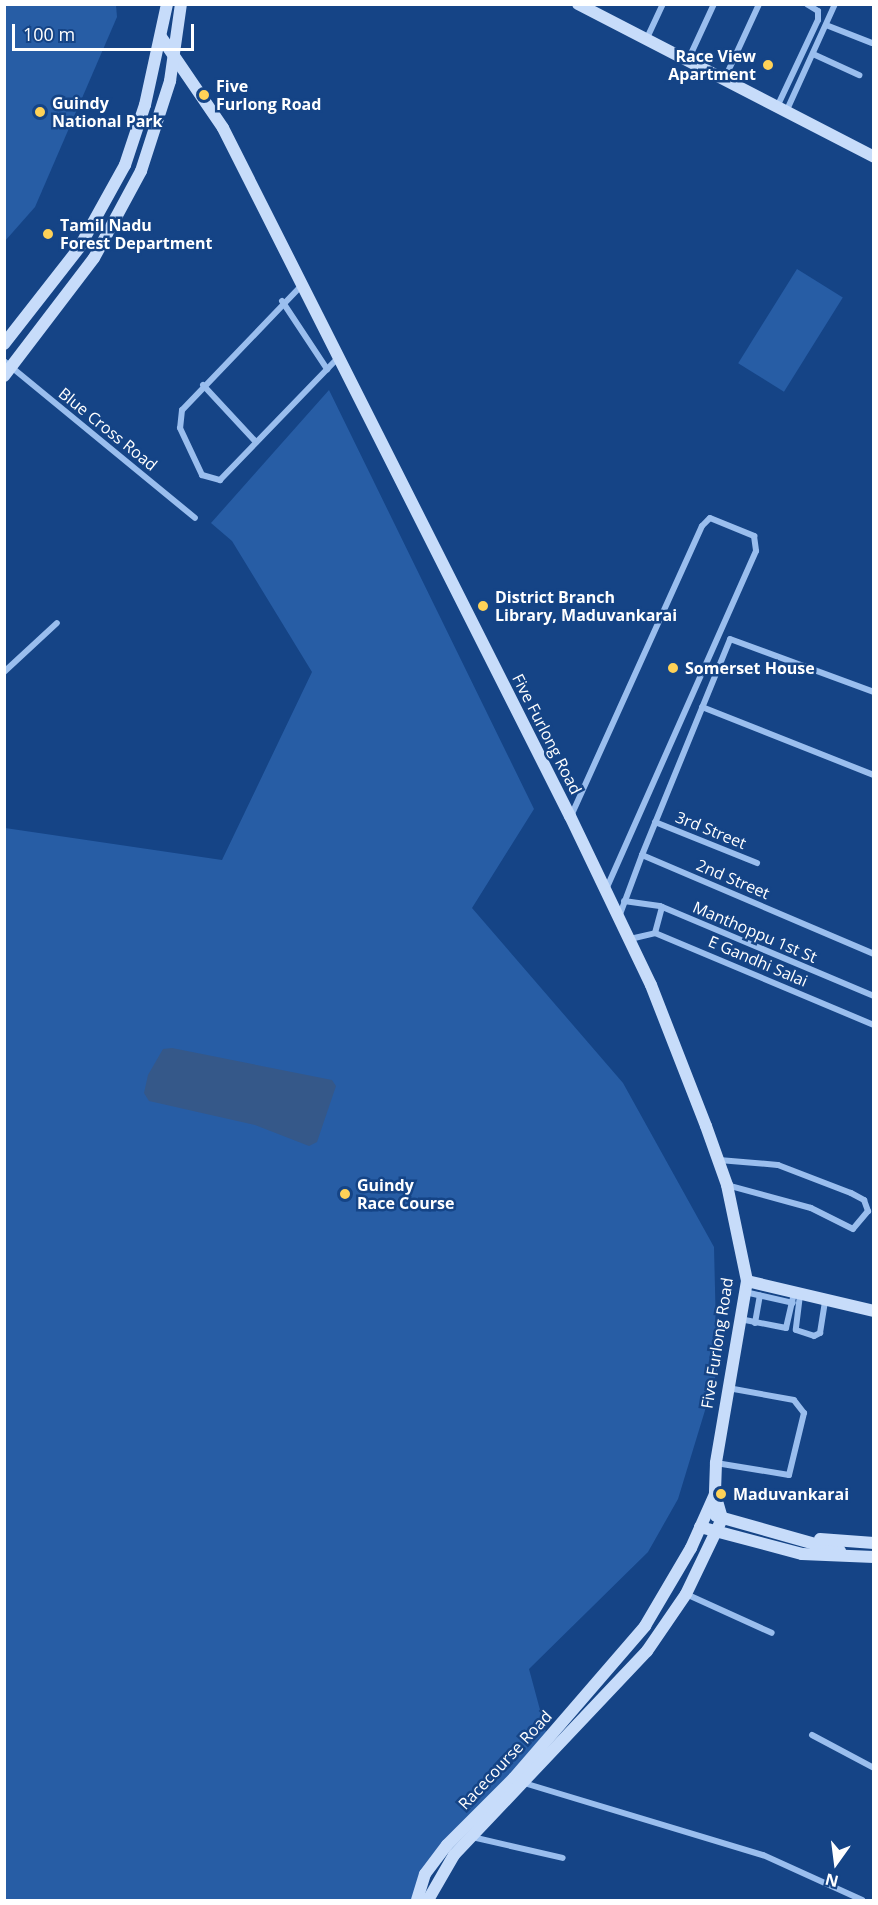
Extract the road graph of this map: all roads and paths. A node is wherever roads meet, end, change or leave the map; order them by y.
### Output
1 (167, 4) edge
2 (181, 4) edge
3 (578, 4) edge
4 (663, 4) edge
5 (714, 4) edge
6 (759, 4) edge
7 (807, 4) edge
8 (835, 4) edge
9 (826, 25) junction
10 (161, 37) junction
11 (647, 38) junction
12 (872, 43) dead end
13 (173, 54) junction
14 (813, 54) junction
15 (689, 58) junction
16 (859, 75) dead end
17 (725, 78) junction
18 (782, 109) junction
19 (873, 157) edge
20 (302, 285) junction
21 (282, 301) junction
22 (4, 344) edge
23 (338, 358) junction
24 (7, 369) edge
25 (327, 369) junction
26 (203, 385) junction
27 (256, 442) junction
28 (195, 518) dead end
29 (57, 623) dead end
30 (4, 672) edge
31 (873, 692) edge
32 (702, 707) junction
33 (873, 775) edge
34 (570, 816) junction
35 (655, 822) junction
36 (642, 855) junction
37 (758, 863) dead end
38 (606, 890) junction
39 (624, 901) junction
40 (662, 908) junction
41 (619, 917) junction
42 (655, 933) junction
43 (630, 939) junction
44 (873, 954) edge
45 (873, 996) edge
46 (873, 1025) edge
47 (719, 1160) junction
48 (727, 1185) junction
49 (746, 1287) junction
50 (760, 1296) junction
51 (796, 1297) junction
52 (825, 1301) junction
53 (873, 1311) edge
54 (740, 1319) junction
55 (755, 1323) junction
56 (728, 1388) junction
57 (716, 1463) junction
58 (715, 1494) junction
59 (705, 1513) junction
60 (722, 1519) junction
61 (700, 1527) junction
62 (718, 1534) junction
63 (804, 1537) junction
64 (873, 1543) edge
65 (802, 1554) junction
66 (847, 1554) junction
67 (873, 1557) edge
68 (873, 1562) edge
69 (686, 1594) junction
70 (772, 1634) dead end
71 (812, 1735) dead end
72 (873, 1768) edge
73 (514, 1778) junction
74 (526, 1784) junction
75 (472, 1837) junction
76 (563, 1858) dead end
77 (417, 1900) edge
78 (428, 1900) edge
79 (862, 1900) edge

1 - 10 main road
2 - 13 main road
3 - 11 main road
4 - 11 street
5 - 15 street
6 - 17 street
7 - 18 street
8 - 9 street
9 - 12 street
9 - 14 street
10 - 13 main road, Five Furlong Road
10 - 22 main road
11 - 15 main road
13 - 20 main road, Five Furlong Road
13 - 24 main road
14 - 16 street
14 - 18 street
15 - 17 main road
17 - 18 main road
18 - 19 main road
20 - 21 street
20 - 23 main road, Five Furlong Road
21 - 25 street
21 - 26 street
23 - 25 street
23 - 34 main road, Five Furlong Road
24 - 28 street, Blue Cross Road
25 - 27 street
26 - 27 street
26 - 27 street
29 - 30 street
31 - 32 street
32 - 33 street
32 - 35 street
34 - 38 main road, Five Furlong Road
34 - 38 street
35 - 36 street
35 - 37 street, 3rd Street
36 - 39 street
36 - 44 street, 2nd Street
38 - 41 main road, Five Furlong Road
39 - 40 street, Manthoppu 1st St
39 - 41 street
40 - 42 street
40 - 45 street, Manthoppu 1st St
41 - 43 main road, Five Furlong Road
42 - 43 street
42 - 46 street, E Gandhi Salai
43 - 47 main road, Five Furlong Road
47 - 48 main road, Five Furlong Road
47 - 48 street
48 - 49 main road, Five Furlong Road
49 - 50 street
49 - 51 main road
49 - 54 main road, Five Furlong Road
50 - 51 street
50 - 55 street
51 - 52 main road
51 - 52 street
51 - 55 street
52 - 53 main road
54 - 55 street
54 - 56 main road, Five Furlong Road
56 - 57 main road, Five Furlong Road
56 - 57 street
57 - 58 main road, Five Furlong Road
58 - 59 main road, Five Furlong Road
58 - 60 main road, Five Furlong Road
59 - 60 main road
59 - 61 main road, Five Furlong Road
60 - 62 main road, Racecourse Road
60 - 63 main road
61 - 62 main road
61 - 73 main road, Racecourse Road
62 - 65 main road
62 - 69 main road, Racecourse Road
63 - 64 main road
63 - 66 main road
65 - 66 main road
65 - 68 main road
66 - 67 main road
69 - 70 street
69 - 74 main road, Racecourse Road
71 - 72 street
73 - 74 street
73 - 77 main road, Racecourse Road
74 - 75 main road, Racecourse Road
74 - 79 street
75 - 76 street
75 - 78 main road, Racecourse Road

